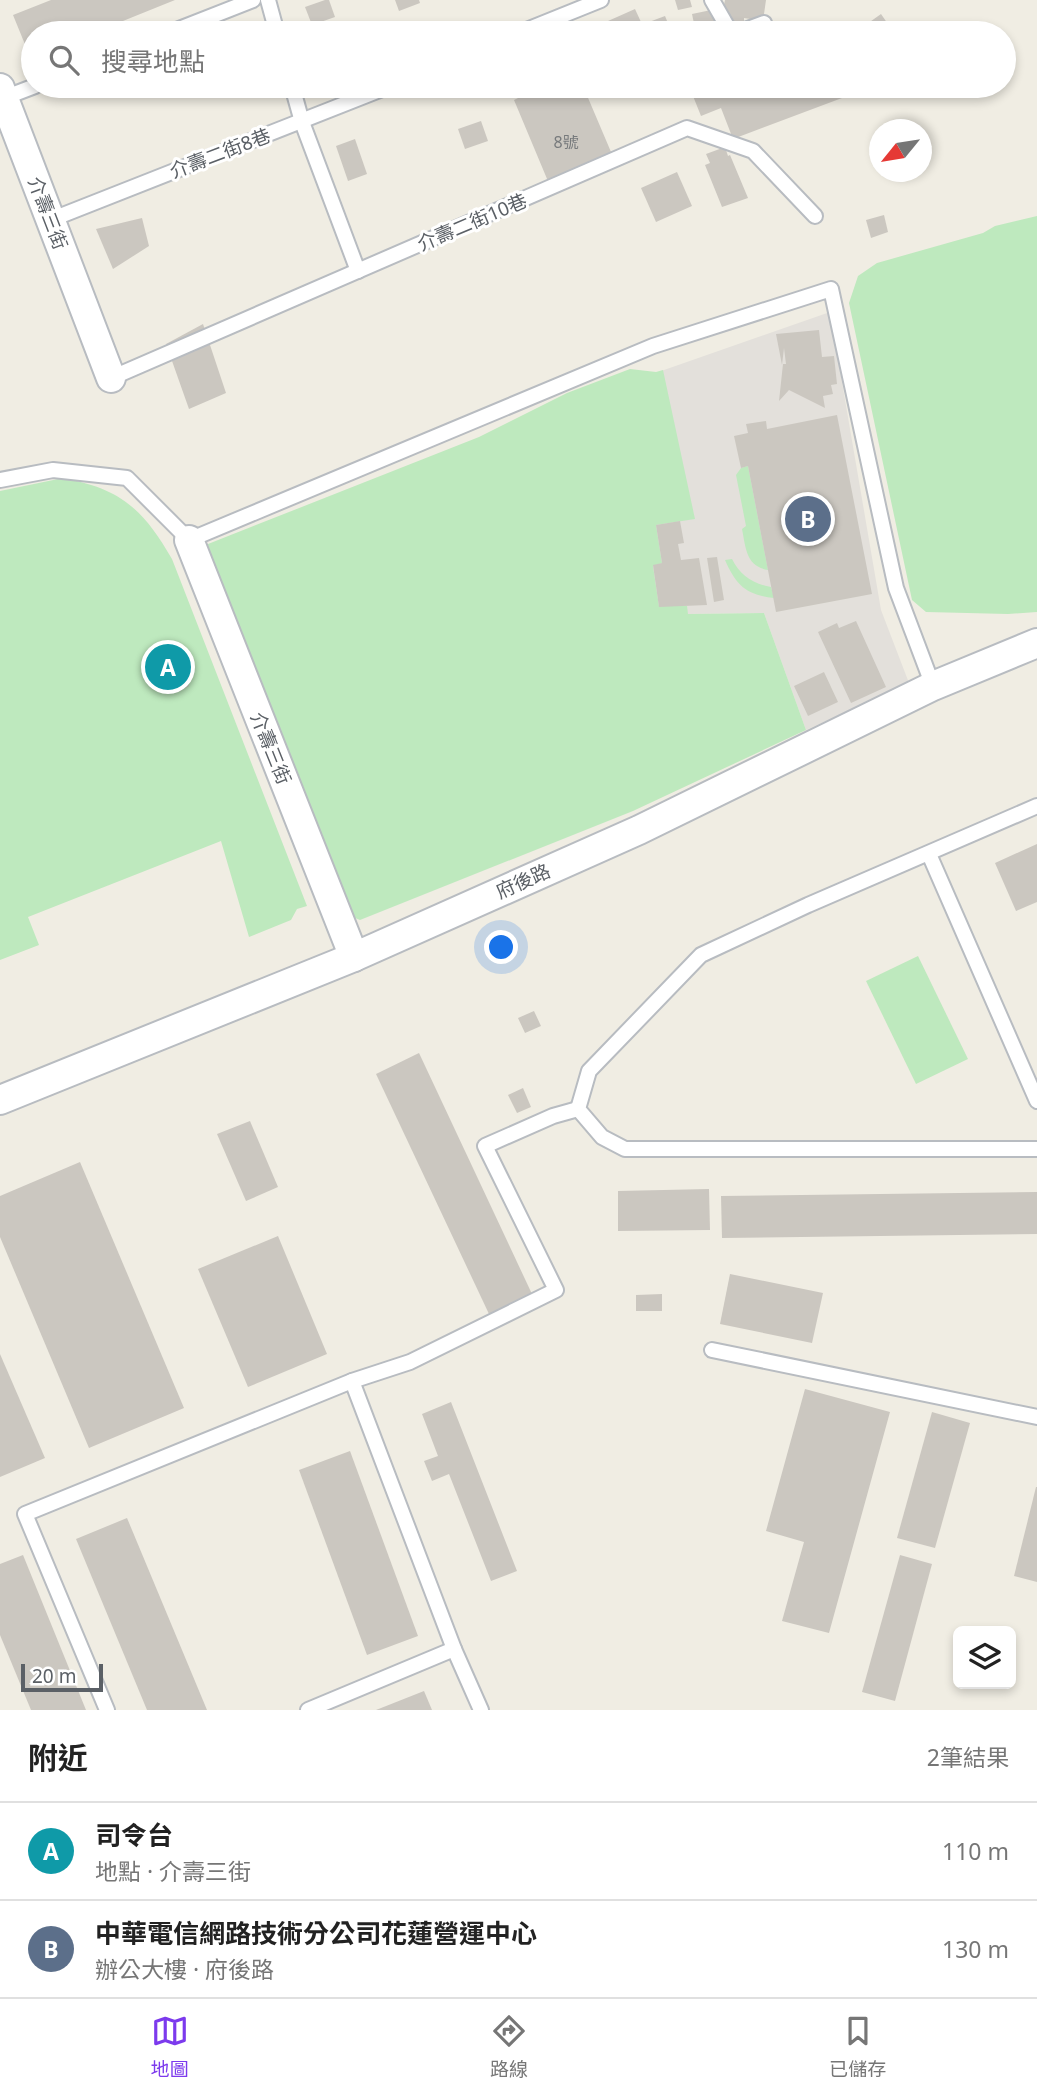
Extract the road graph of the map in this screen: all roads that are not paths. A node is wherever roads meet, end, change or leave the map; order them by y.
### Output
1 (253, 0) edge
2 (268, 0) edge
3 (601, 0) edge
4 (712, 0) edge
5 (200, 21) edge
6 (274, 21) edge
7 (549, 21) edge
8 (725, 21) edge
9 (21, 90) edge
10 (1, 95) edge
11 (295, 98) edge
12 (361, 98) edge
13 (302, 122) junction
14 (815, 216) dead end
15 (50, 220) junction
16 (358, 271) junction
17 (111, 378) joint
18 (0, 480) edge
19 (189, 540) junction
20 (1037, 643) edge
21 (933, 686) junction
22 (1037, 806) edge
23 (929, 854) junction
24 (354, 957) junction
25 (0, 1100) edge
26 (1037, 1101) edge
27 (578, 1109) junction
28 (1037, 1149) edge
29 (712, 1350) dead end
30 (352, 1381) junction
31 (1037, 1417) edge
32 (454, 1649) junction
33 (107, 1710) edge
34 (308, 1710) edge
35 (481, 1710) edge

1 - 5 lane
2 - 6 lane
3 - 7 lane
4 - 8 lane
9 - 10 lane
10 - 15 street, 介壽三街
11 - 13 lane
12 - 13 lane, 介壽二街8巷
13 - 15 lane, 介壽二街8巷
13 - 16 lane
14 - 16 lane, 介壽二街10巷
15 - 17 street, 介壽三街
16 - 17 lane, 介壽二街10巷
18 - 19 lane
19 - 21 lane
19 - 24 street, 介壽三街
20 - 21 street, 府後路
21 - 24 street, 府後路
22 - 23 lane
23 - 26 lane
23 - 27 lane
24 - 25 street, 府後路
27 - 28 lane
27 - 30 lane
29 - 31 lane
30 - 32 lane
30 - 33 lane
32 - 34 lane
32 - 35 lane

